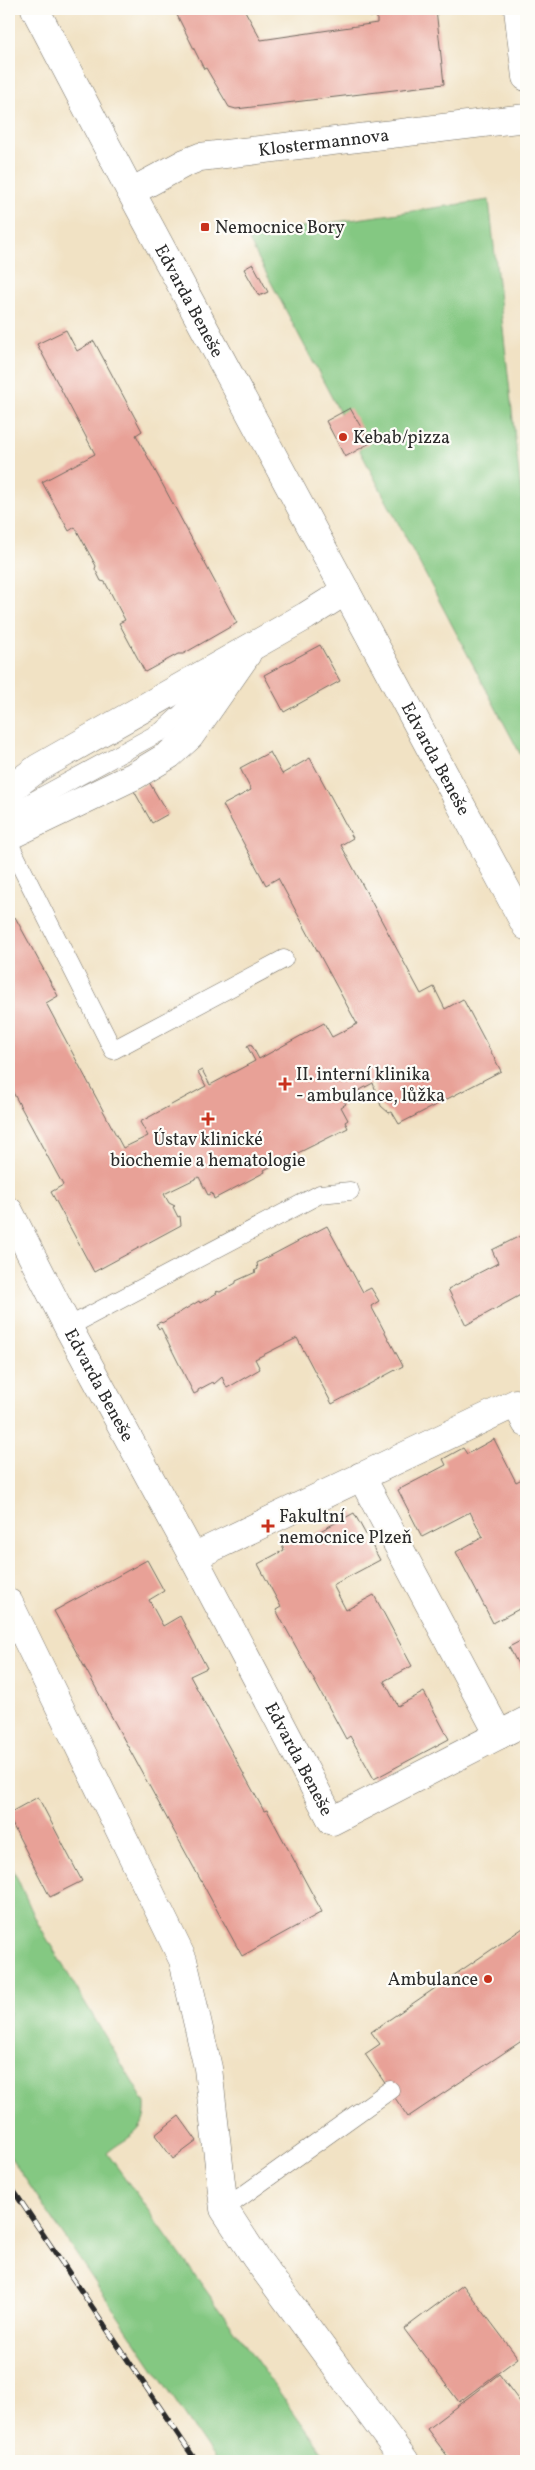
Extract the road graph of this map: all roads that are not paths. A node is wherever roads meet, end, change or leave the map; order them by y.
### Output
1 (35, 9) edge
2 (518, 9) edge
3 (526, 77) edge
4 (526, 118) edge
5 (131, 192) junction
6 (346, 591) junction
7 (253, 647) junction
8 (9, 790) edge
9 (9, 814) edge
10 (9, 836) edge
11 (9, 843) edge
12 (526, 926) edge
13 (284, 959) dead end
14 (350, 1191) dead end
15 (9, 1211) edge
16 (68, 1327) junction
17 (526, 1424) edge
18 (361, 1476) junction
19 (193, 1556) junction
20 (9, 1604) edge
21 (526, 1721) edge
22 (499, 1735) junction
23 (390, 2090) dead end
24 (224, 2210) junction
25 (405, 2461) edge

1 - 5 street, Edvarda Beneše
2 - 3 street
4 - 5 street, Klostermannova
5 - 6 street, Edvarda Beneše
6 - 7 street
6 - 12 street, Edvarda Beneše
7 - 8 street
7 - 9 lane
7 - 10 street
11 - 13 lane
14 - 16 lane
15 - 16 street, Edvarda Beneše
16 - 19 street, Edvarda Beneše
17 - 18 street
18 - 19 street
18 - 22 street
19 - 22 street, Edvarda Beneše
20 - 24 street
21 - 22 street, Edvarda Beneše
23 - 24 lane
24 - 25 street

